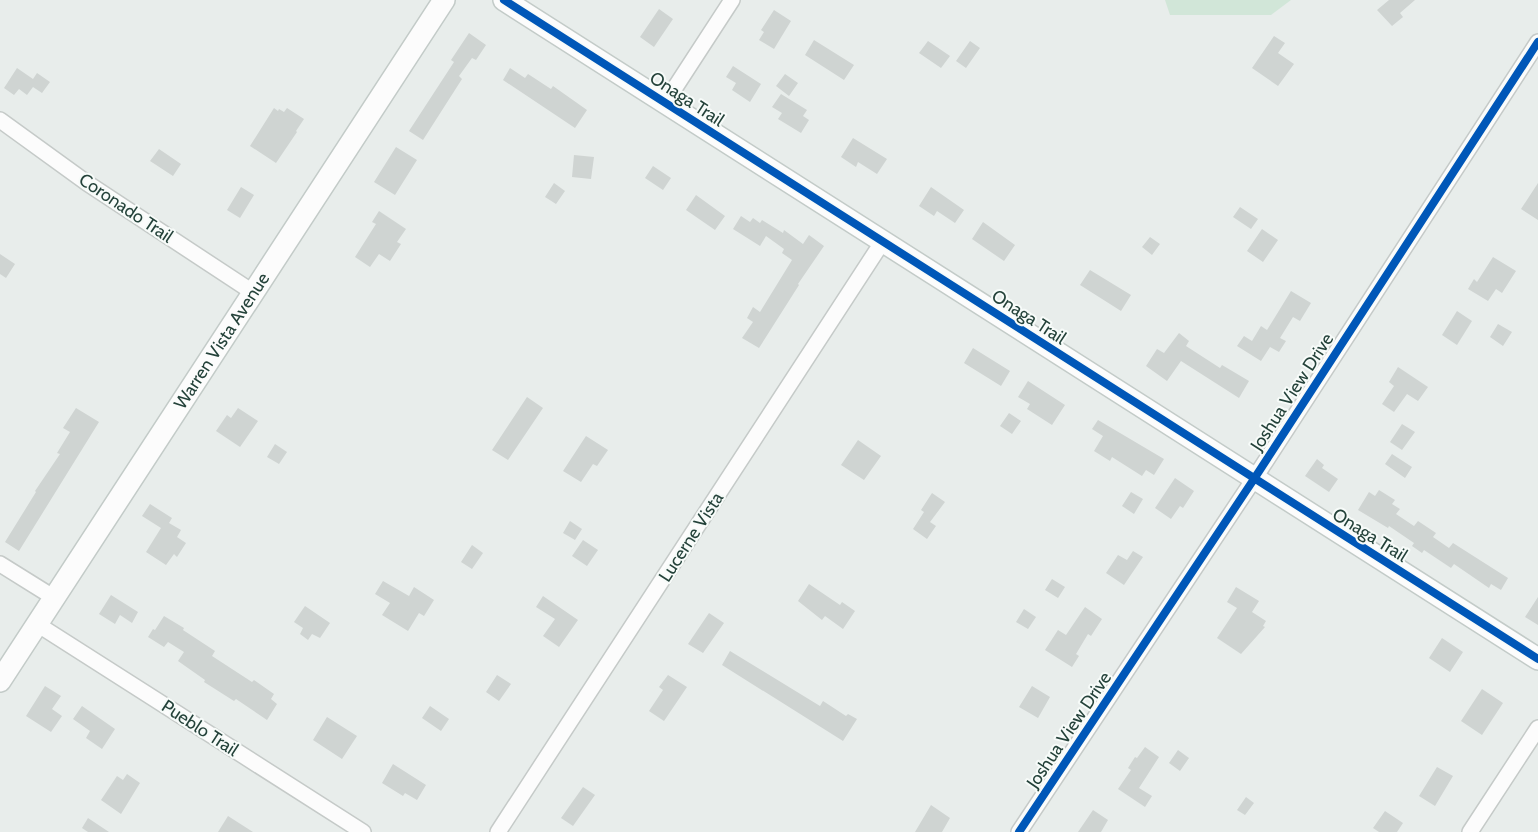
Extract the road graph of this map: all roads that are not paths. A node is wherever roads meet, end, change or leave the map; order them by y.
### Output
1 (444, 0) edge
2 (504, 0) edge
3 (732, 0) edge
4 (1538, 42) edge
5 (665, 103) junction
6 (0, 120) edge
7 (882, 242) junction
8 (254, 293) junction
9 (1254, 479) junction
10 (0, 564) edge
11 (54, 597) junction
12 (37, 624) junction
13 (1538, 659) edge
14 (0, 681) edge
15 (1538, 728) edge
16 (363, 832) edge
17 (498, 832) edge
18 (1019, 832) edge
19 (1470, 832) edge

1 - 8 street, Warren Vista Avenue
2 - 5 street, Onaga Trail
3 - 5 street
4 - 9 street, Joshua View Drive
5 - 7 street, Onaga Trail
6 - 8 street, Coronado Trail
7 - 9 street, Onaga Trail
7 - 17 street, Lucerne Vista
8 - 11 street, Warren Vista Avenue
9 - 13 street, Onaga Trail
9 - 18 street, Joshua View Drive
10 - 11 street
11 - 12 street, Warren Vista Avenue
12 - 14 street, Warren Vista Avenue
12 - 16 street, Pueblo Trail
15 - 19 street

